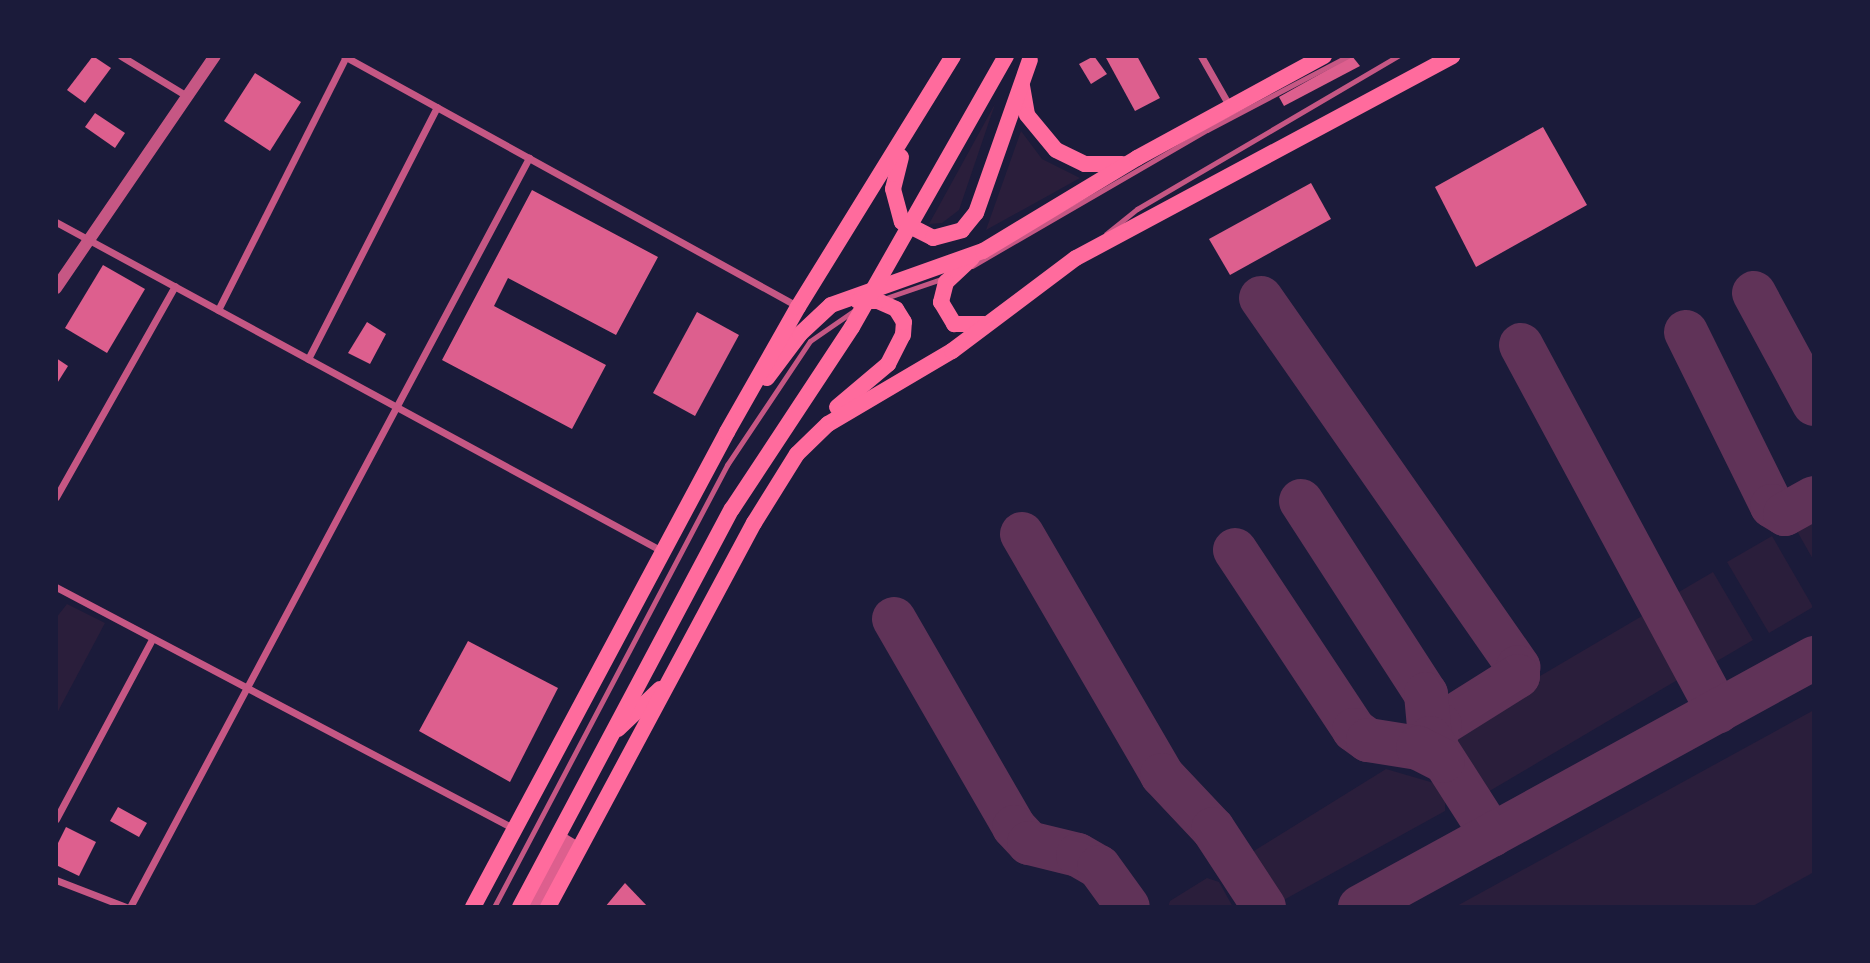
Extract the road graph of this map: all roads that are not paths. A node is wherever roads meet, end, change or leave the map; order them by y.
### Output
1 (121, 56) edge
2 (215, 56) edge
3 (953, 56) edge
4 (1006, 56) edge
5 (1201, 56) edge
6 (1324, 56) edge
7 (1348, 56) edge
8 (1398, 56) edge
9 (1452, 56) edge
10 (345, 57) edge
11 (1030, 58) edge
12 (187, 96) junction
13 (437, 107) junction
14 (1231, 108) junction
15 (910, 132) junction
16 (529, 158) junction
17 (1138, 158) junction
18 (56, 222) edge
19 (91, 240) junction
20 (983, 251) junction
21 (1076, 258) junction
22 (953, 275) junction
23 (174, 286) junction
24 (56, 288) edge
25 (878, 301) junction
26 (798, 307) junction
27 (218, 310) junction
28 (813, 320) junction
29 (991, 321) junction
30 (308, 359) junction
31 (396, 407) junction
32 (727, 432) junction
33 (797, 454) junction
34 (56, 497) edge
35 (662, 551) junction
36 (56, 587) edge
37 (152, 639) junction
38 (671, 678) junction
39 (244, 690) junction
40 (609, 738) junction
41 (56, 819) edge
42 (513, 828) junction
43 (56, 880) edge
44 (128, 907) edge
45 (473, 907) edge
46 (494, 907) edge
47 (520, 907) edge
48 (548, 907) edge

1 - 12 street
2 - 12 street
3 - 15 main road
4 - 40 main road
5 - 14 street
6 - 14 main road
7 - 22 lane
8 - 21 lane
9 - 21 main road
10 - 13 street
10 - 27 street
11 - 15 main road
11 - 17 main road
12 - 19 street
13 - 16 street
13 - 30 street
14 - 17 main road
15 - 26 main road
16 - 26 street
16 - 31 street
17 - 20 main road
18 - 19 street
19 - 23 street
19 - 24 street
20 - 22 main road
20 - 28 main road
21 - 29 main road
22 - 25 lane
22 - 29 main road
23 - 27 street
23 - 34 street
25 - 28 main road
25 - 33 main road
25 - 46 lane
26 - 32 main road
27 - 30 street
28 - 32 main road
29 - 33 main road
30 - 31 street
31 - 35 street
31 - 39 street
32 - 35 main road
33 - 38 main road
35 - 42 main road
36 - 37 street
37 - 39 street
37 - 41 street
38 - 40 main road
38 - 48 main road
39 - 42 street
39 - 44 street
40 - 47 main road
42 - 45 main road
43 - 44 street

